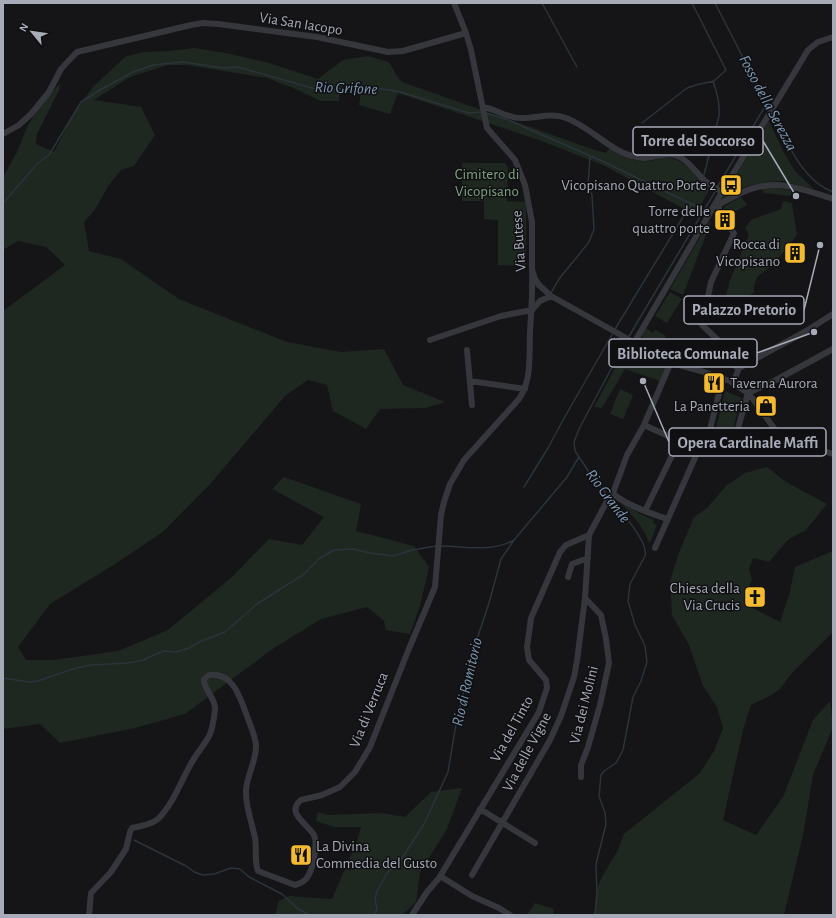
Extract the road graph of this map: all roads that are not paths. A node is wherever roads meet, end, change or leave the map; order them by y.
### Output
1 (454, 3) edge
2 (466, 33) junction
3 (830, 38) edge
4 (483, 107) junction
5 (3, 134) edge
6 (720, 191) junction
7 (833, 199) edge
8 (717, 204) junction
9 (532, 269) junction
10 (544, 290) junction
11 (533, 294) junction
12 (551, 296) junction
13 (540, 301) junction
14 (532, 310) junction
15 (833, 314) edge
16 (430, 340) dead end
17 (632, 342) junction
18 (833, 349) edge
19 (466, 350) dead end
20 (710, 353) junction
21 (672, 362) junction
22 (690, 367) junction
23 (739, 368) junction
24 (723, 378) junction
25 (470, 381) junction
26 (733, 383) junction
27 (525, 389) junction
28 (748, 393) junction
29 (472, 405) dead end
30 (644, 425) junction
31 (776, 431) junction
32 (709, 433) junction
33 (735, 439) junction
34 (679, 441) junction
35 (698, 451) junction
36 (833, 454) edge
37 (613, 494) junction
38 (645, 511) junction
39 (667, 519) junction
40 (589, 535) junction
41 (655, 548) dead end
42 (588, 558) junction
43 (568, 577) dead end
44 (585, 598) junction
45 (581, 777) dead end
46 (480, 809) junction
47 (503, 824) junction
48 (535, 843) dead end
49 (440, 876) junction
50 (472, 876) dead end
51 (89, 915) edge
52 (412, 915) edge
53 (510, 915) edge

1 - 2 street, Via Butese
2 - 4 street, Via Butese
2 - 5 street, Via San Iacopo
3 - 6 street
4 - 6 street
4 - 9 street, Via Butese
6 - 8 street
7 - 8 street
8 - 17 street
8 - 20 street
9 - 10 street, Via Butese
9 - 11 street, Via di Verruca
10 - 11 street
10 - 12 street, Via Butese
10 - 13 street
11 - 14 street, Via di Verruca
12 - 13 street
12 - 17 street, Via Butese
13 - 14 street
14 - 16 street
14 - 27 street, Via di Verruca
15 - 23 street
17 - 21 street, Via Butese
18 - 28 street
19 - 25 street
20 - 22 street
20 - 23 street
21 - 22 street, Via Butese
21 - 30 street
22 - 24 street, Via Butese
23 - 26 street
24 - 26 street, Via Butese
24 - 32 street
25 - 27 street
25 - 29 street
26 - 28 street, Via Butese
27 - 51 street, Via di Verruca
28 - 31 street, Via Butese
28 - 33 street
30 - 34 street
30 - 37 street
31 - 33 street
31 - 36 street
32 - 33 street
32 - 35 street
34 - 35 street
34 - 38 street
35 - 39 street
37 - 38 street
37 - 40 street
38 - 39 street
39 - 41 street
40 - 42 street, Via delle Vigne
40 - 46 street, Via del Tinto
42 - 43 street
42 - 44 street, Via delle Vigne
44 - 45 street, Via dei Molini
44 - 47 street, Via delle Vigne
46 - 47 street
46 - 49 street, Via del Tinto
47 - 48 street
47 - 50 street, Via delle Vigne
49 - 52 street, Via del Tinto
49 - 53 street

